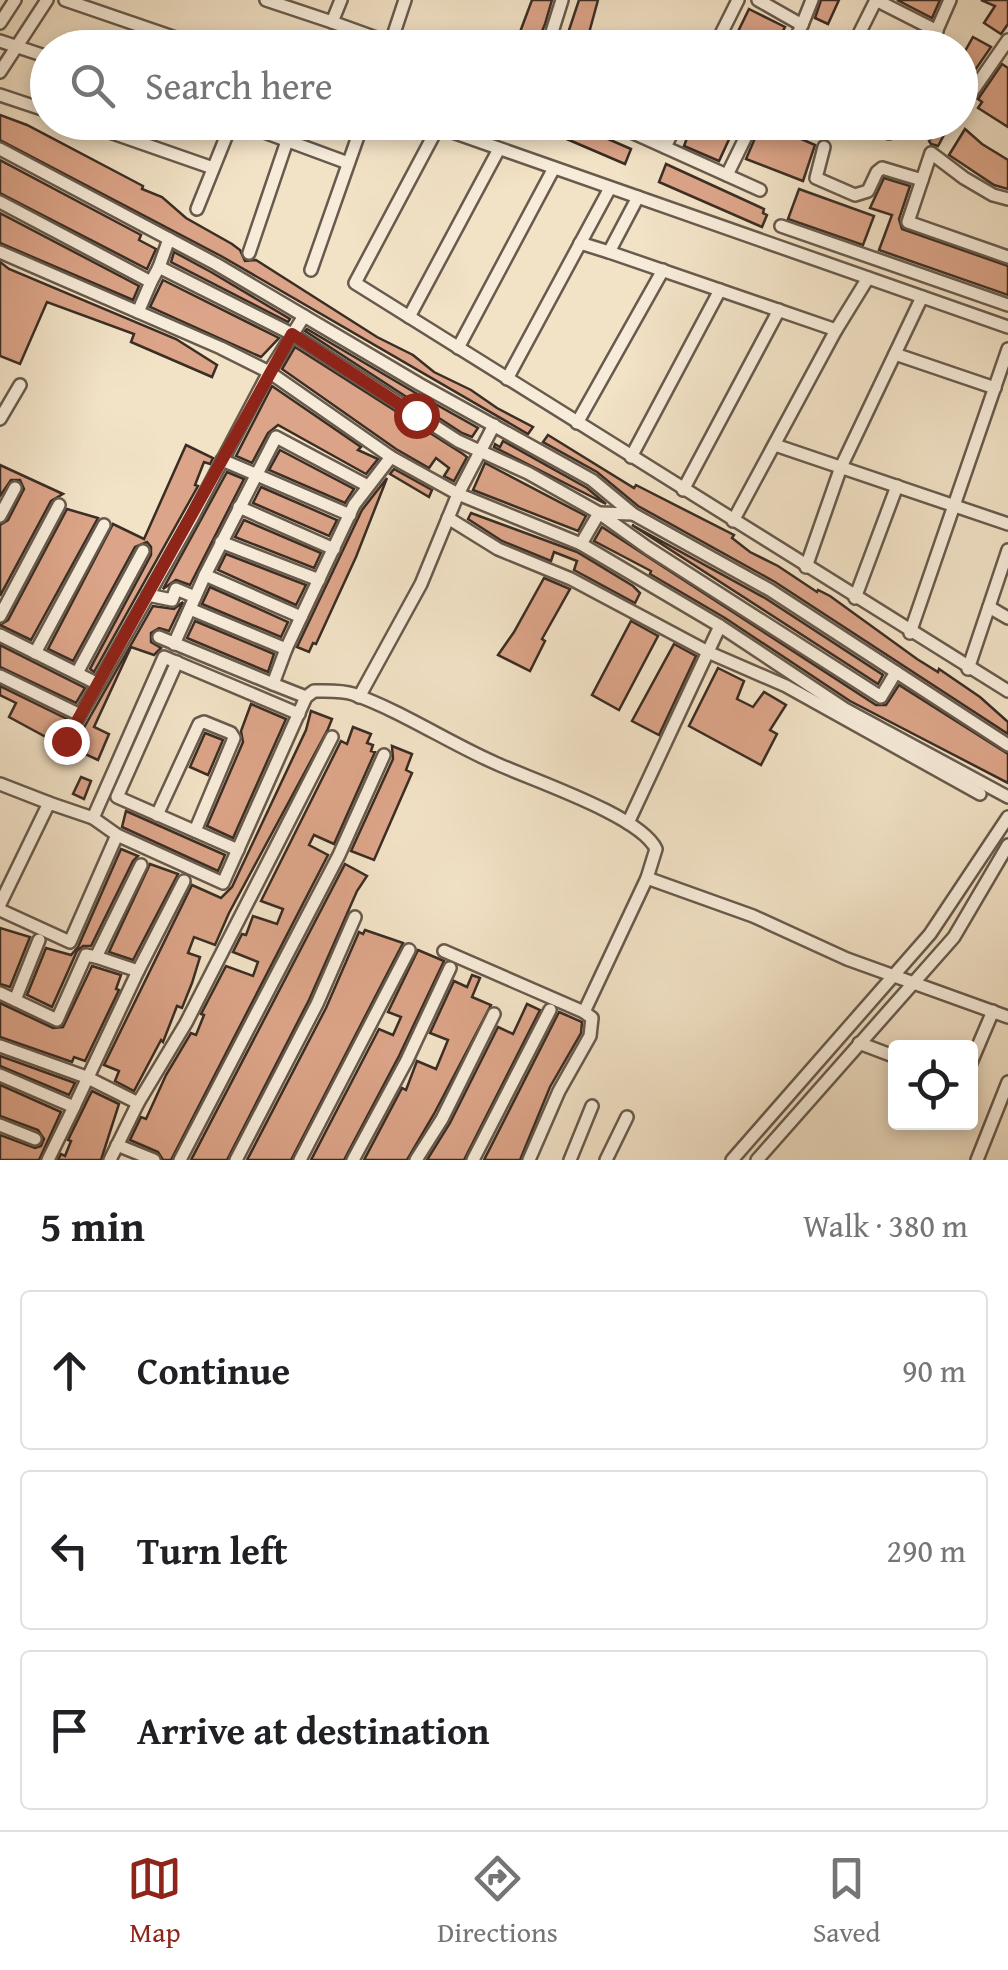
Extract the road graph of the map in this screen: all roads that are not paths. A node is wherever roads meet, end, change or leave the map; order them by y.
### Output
1 (14, 0) edge
2 (47, 0) edge
3 (65, 0) edge
4 (266, 0) edge
5 (340, 0) edge
6 (405, 0) edge
7 (562, 0) edge
8 (738, 0) edge
9 (758, 0) edge
10 (812, 0) edge
11 (950, 0) edge
12 (332, 22) junction
13 (0, 23) edge
14 (802, 26) junction
15 (152, 30) edge
16 (352, 30) edge
17 (395, 30) edge
18 (553, 30) edge
19 (723, 30) edge
20 (800, 30) edge
21 (861, 30) edge
22 (935, 30) edge
23 (937, 30) edge
24 (0, 41) edge
25 (1007, 45) edge
26 (16, 46) junction
27 (30, 51) edge
28 (0, 72) edge
29 (978, 84) edge
30 (0, 95) edge
31 (30, 105) edge
32 (133, 140) edge
33 (226, 140) edge
34 (356, 140) edge
35 (431, 140) edge
36 (474, 140) edge
37 (651, 140) edge
38 (668, 140) edge
39 (744, 140) edge
40 (287, 141) joint
41 (665, 146) junction
42 (824, 148) dead end
43 (499, 149) junction
44 (0, 150) edge
45 (348, 163) junction
46 (213, 168) junction
47 (554, 168) junction
48 (727, 175) junction
49 (922, 180) junction
50 (610, 188) junction
51 (760, 190) dead end
52 (638, 198) junction
53 (1008, 199) edge
54 (0, 202) edge
55 (197, 209) dead end
56 (781, 226) dead end
57 (169, 238) junction
58 (580, 243) junction
59 (0, 252) edge
60 (249, 252) dead end
61 (609, 252) junction
62 (1008, 256) edge
63 (159, 267) junction
64 (311, 270) dead end
65 (663, 270) junction
66 (868, 278) junction
67 (151, 282) junction
68 (720, 290) junction
69 (922, 297) junction
70 (1008, 304) edge
71 (779, 310) junction
72 (138, 312) junction
73 (304, 316) junction
74 (408, 317) junction
75 (1008, 326) edge
76 (836, 330) junction
77 (292, 334) junction
78 (458, 348) junction
79 (1008, 350) edge
80 (895, 354) junction
81 (269, 372) junction
82 (507, 378) junction
83 (20, 385) dead end
84 (995, 388) junction
85 (0, 420) edge
86 (577, 423) junction
87 (494, 426) junction
88 (774, 445) junction
89 (481, 451) junction
90 (390, 457) junction
91 (630, 457) junction
92 (222, 460) junction
93 (840, 467) junction
94 (256, 475) junction
95 (368, 486) junction
96 (897, 486) junction
97 (14, 488) dead end
98 (683, 490) junction
99 (458, 494) junction
100 (58, 505) dead end
101 (954, 506) junction
102 (239, 507) junction
103 (599, 513) junction
104 (634, 514) junction
105 (350, 515) junction
106 (0, 516) edge
107 (448, 518) junction
108 (734, 521) junction
109 (1008, 524) edge
110 (104, 525) dead end
111 (221, 542) junction
112 (580, 544) junction
113 (334, 549) junction
114 (1008, 550) edge
115 (143, 551) dead end
116 (806, 566) junction
117 (205, 575) junction
118 (319, 580) junction
119 (148, 595) junction
120 (856, 598) junction
121 (193, 603) junction
122 (989, 607) junction
123 (0, 616) edge
124 (301, 616) junction
125 (1008, 618) edge
126 (720, 626) junction
127 (910, 633) junction
128 (0, 635) edge
129 (159, 637) dead end
130 (174, 644) junction
131 (286, 649) junction
132 (35, 653) junction
133 (710, 653) junction
134 (968, 668) junction
135 (896, 672) junction
136 (77, 673) junction
137 (0, 676) edge
138 (98, 684) junction
139 (273, 684) junction
140 (1008, 691) edge
141 (306, 697) junction
142 (359, 697) junction
143 (299, 714) junction
144 (80, 716) junction
145 (332, 736) dead end
146 (66, 741) dead end
147 (1008, 744) edge
148 (384, 755) dead end
149 (0, 784) edge
150 (110, 794) junction
151 (980, 794) dead end
152 (1008, 797) edge
153 (50, 804) junction
154 (157, 815) junction
155 (1008, 817) edge
156 (92, 818) junction
157 (628, 823) junction
158 (195, 832) junction
159 (117, 835) junction
160 (1008, 846) edge
161 (238, 850) junction
162 (141, 865) dead end
163 (647, 878) junction
164 (184, 881) dead end
165 (0, 907) edge
166 (355, 917) dead end
167 (39, 940) dead end
168 (410, 950) dead end
169 (444, 951) dead end
170 (96, 957) junction
171 (450, 968) dead end
172 (138, 972) junction
173 (892, 975) junction
174 (914, 982) junction
175 (0, 993) edge
176 (15, 1000) junction
177 (550, 1010) dead end
178 (993, 1011) junction
179 (584, 1012) junction
180 (494, 1014) dead end
181 (1008, 1017) edge
182 (859, 1043) junction
183 (0, 1046) edge
184 (978, 1046) edge
185 (888, 1055) edge
186 (0, 1075) edge
187 (86, 1078) junction
188 (1008, 1082) edge
189 (138, 1103) junction
190 (592, 1106) dead end
191 (74, 1107) junction
192 (628, 1118) dead end
193 (0, 1124) edge
194 (36, 1139) dead end
195 (118, 1145) junction
196 (48, 1160) edge
197 (110, 1160) edge
198 (154, 1160) edge
199 (180, 1160) edge
200 (236, 1160) edge
201 (300, 1160) edge
202 (353, 1160) edge
203 (416, 1160) edge
204 (473, 1160) edge
205 (530, 1160) edge
206 (570, 1160) edge
207 (606, 1160) edge
208 (732, 1160) edge
209 (757, 1160) edge
210 (977, 1160) edge

1 - 13 street
2 - 26 street
3 - 15 street
4 - 12 street
5 - 12 street
6 - 17 street
7 - 18 street
8 - 19 street
9 - 14 street
10 - 14 street
11 - 23 street
12 - 16 street
14 - 20 street
21 - 22 street
24 - 26 street
25 - 29 street
26 - 27 street
26 - 28 street
30 - 31 street
32 - 46 street
33 - 46 street
34 - 45 street
35 - 74 street
36 - 43 street
37 - 41 street
38 - 41 street
39 - 48 street
40 - 45 street
40 - 60 street
41 - 48 street
42 - 49 street
43 - 47 street
43 - 74 street
44 - 57 street
45 - 64 street
46 - 55 street
47 - 50 street
47 - 78 street
48 - 51 street
49 - 53 street
49 - 62 street
50 - 52 street
50 - 58 street
52 - 61 street
52 - 66 street
54 - 67 street
56 - 70 street
57 - 63 street
57 - 73 street
58 - 61 street
58 - 82 street
59 - 72 street
61 - 65 street
63 - 67 street
63 - 77 street
65 - 68 street
65 - 86 street
66 - 69 street
66 - 76 street
67 - 72 street
68 - 71 street
68 - 91 street
69 - 75 street
69 - 80 street
71 - 76 street
71 - 98 street
72 - 81 street
73 - 77 street
73 - 87 street
74 - 78 street
76 - 88 street
77 - 81 street
77 - 89 street
78 - 82 street
79 - 84 street
80 - 84 street
80 - 93 street
81 - 90 street
81 - 92 street
82 - 86 street
83 - 85 street
84 - 101 street
86 - 91 street
87 - 89 street
87 - 104 street
88 - 93 street
88 - 108 street
89 - 99 street
89 - 103 street
90 - 95 street
90 - 99 street
91 - 98 street
92 - 94 street
92 - 119 street
93 - 96 street
93 - 116 street
94 - 95 street
94 - 102 street
94 - 105 street
95 - 105 street
96 - 101 street
96 - 120 street
97 - 106 street
98 - 108 street
99 - 107 street
99 - 112 street
100 - 123 street
101 - 109 street
101 - 127 street
102 - 111 street
102 - 113 street
103 - 104 street
103 - 112 street
103 - 135 street
104 - 135 street
105 - 113 street
107 - 133 street
107 - 142 street
108 - 116 street
110 - 132 street
111 - 117 street
111 - 118 street
112 - 126 street
113 - 118 street
114 - 122 street
115 - 136 street
116 - 120 street
117 - 121 street
117 - 124 street
118 - 124 street
119 - 121 street
119 - 138 street
120 - 127 street
121 - 130 street
121 - 131 street
122 - 125 street
122 - 134 street
124 - 131 street
126 - 133 street
126 - 152 street
127 - 134 street
128 - 132 street
129 - 130 street
130 - 139 street
131 - 139 street
132 - 136 street
133 - 151 street
133 - 157 street
134 - 140 street
135 - 147 street
136 - 138 street
137 - 144 street
138 - 144 street
139 - 141 street
141 - 142 street
141 - 143 street
142 - 157 street
143 - 150 street
143 - 161 street
144 - 146 street
145 - 189 street
148 - 199 street
149 - 153 street
150 - 154 street
150 - 156 street
153 - 156 street
153 - 165 street
154 - 158 street
154 - 158 street
155 - 173 street
156 - 159 street
157 - 163 street
158 - 161 street
159 - 161 street
159 - 165 street
160 - 174 street
162 - 170 street
163 - 173 street
163 - 179 street
164 - 172 street
166 - 200 street
167 - 176 street
168 - 201 street
169 - 179 street
170 - 172 street
170 - 176 street
171 - 202 street
172 - 187 street
173 - 174 street
173 - 208 street
174 - 178 street
174 - 182 street
175 - 176 street
177 - 204 street
178 - 181 street
178 - 184 street
179 - 205 street
180 - 203 street
182 - 185 street
182 - 209 street
183 - 187 street
186 - 191 street
187 - 189 street
187 - 191 street
188 - 210 street
189 - 195 street
190 - 206 street
191 - 196 street
192 - 207 street
193 - 194 street
195 - 197 street
195 - 198 street

